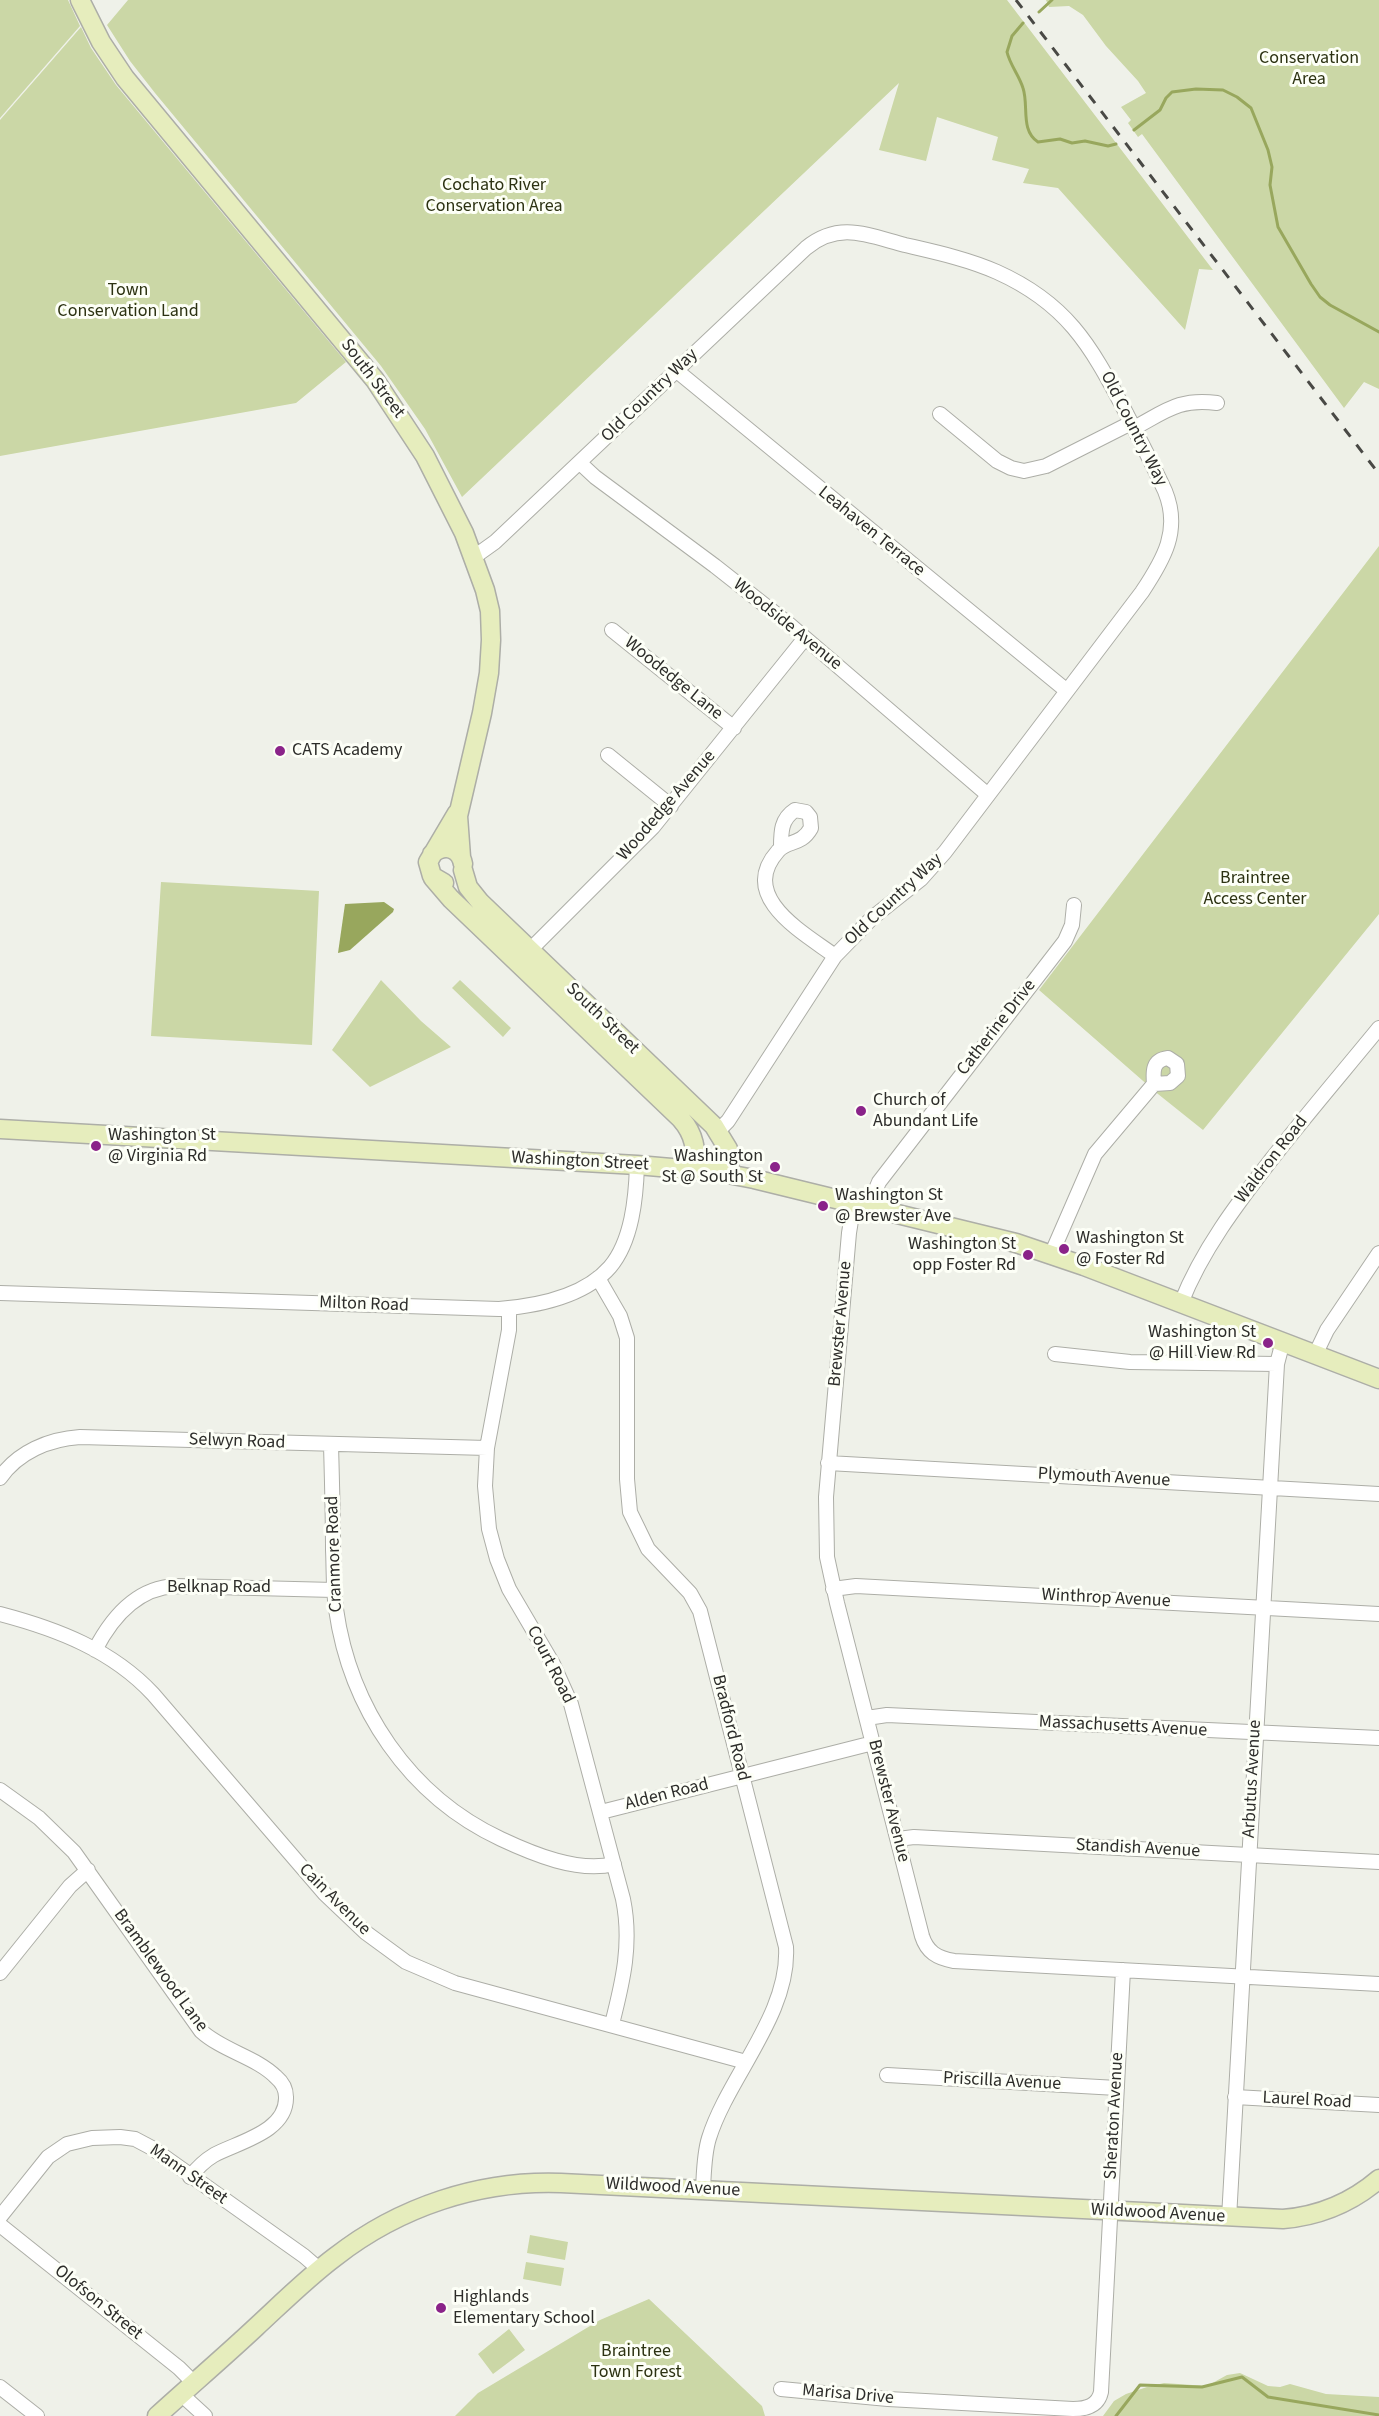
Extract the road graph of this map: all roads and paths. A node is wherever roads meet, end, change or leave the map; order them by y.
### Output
1 (80, 0) edge
2 (676, 371) junction
3 (1217, 403) dead end
4 (940, 414) dead end
5 (1133, 426) junction
6 (580, 463) junction
7 (474, 557) junction
8 (612, 630) dead end
9 (806, 638) junction
10 (1067, 691) junction
11 (734, 728) junction
12 (608, 755) dead end
13 (988, 795) junction
14 (460, 806) junction
15 (671, 806) junction
16 (781, 847) dead end
17 (432, 854) junction
18 (462, 863) junction
19 (433, 878) junction
20 (1074, 905) dead end
21 (530, 950) junction
22 (835, 956) junction
23 (517, 963) junction
24 (1379, 1028) edge
25 (1154, 1084) dead end
26 (0, 1130) edge
27 (718, 1131) junction
28 (638, 1165) junction
29 (694, 1170) junction
30 (730, 1174) junction
31 (861, 1204) junction
32 (1379, 1253) edge
33 (1051, 1255) junction
34 (598, 1278) junction
35 (0, 1293) edge
36 (1181, 1303) junction
37 (509, 1308) junction
38 (1283, 1341) junction
39 (1316, 1353) junction
40 (1055, 1354) dead end
41 (1277, 1364) junction
42 (1379, 1378) edge
43 (332, 1445) junction
44 (487, 1448) junction
45 (828, 1463) junction
46 (0, 1478) edge
47 (1270, 1487) junction
48 (1379, 1494) edge
49 (833, 1589) junction
50 (334, 1590) junction
51 (1263, 1608) junction
52 (0, 1614) edge
53 (1379, 1614) edge
54 (95, 1650) junction
55 (867, 1718) junction
56 (1256, 1732) junction
57 (1379, 1738) edge
58 (873, 1743) junction
59 (741, 1775) junction
60 (0, 1790) edge
61 (601, 1812) junction
62 (898, 1839) junction
63 (1249, 1855) junction
64 (1379, 1862) edge
65 (615, 1864) junction
66 (88, 1870) junction
67 (1123, 1970) junction
68 (0, 1973) edge
69 (1242, 1976) junction
70 (1379, 1984) edge
71 (612, 2024) junction
72 (746, 2062) junction
73 (887, 2075) dead end
74 (1117, 2088) junction
75 (1235, 2097) junction
76 (1379, 2105) edge
77 (190, 2177) junction
78 (1379, 2179) edge
79 (703, 2189) junction
80 (1110, 2211) junction
81 (0, 2217) edge
82 (1228, 2218) junction
83 (0, 2225) edge
84 (319, 2270) junction
85 (0, 2386) edge
86 (188, 2389) junction
87 (781, 2389) dead end
88 (1095, 2404) joint
89 (37, 2416) edge
90 (158, 2416) edge
91 (205, 2416) edge

1 - 7 main road, South Street
2 - 5 street, Old Country Way
2 - 6 street, Old Country Way
2 - 10 street, Leahaven Terrace
3 - 5 street
4 - 5 street
5 - 10 street, Old Country Way
6 - 7 street, Old Country Way
6 - 9 street, Woodside Avenue
7 - 14 main road, South Street
8 - 11 street, Woodedge Lane
9 - 11 street, Woodedge Avenue
9 - 13 street, Woodside Avenue
10 - 13 street, Old Country Way
11 - 15 street, Woodedge Avenue
12 - 15 street
13 - 22 street, Old Country Way
14 - 17 main road, South Street
14 - 18 main road, South Street
15 - 21 street, Woodedge Avenue
16 - 22 street
17 - 18 main road
17 - 19 main road
18 - 19 main road
18 - 21 main road, South Street
19 - 23 main road, South Street
20 - 31 street, Catherine Drive
21 - 23 street, Woodedge Avenue
21 - 27 main road, South Street
22 - 27 street, Old Country Way
23 - 29 main road, South Street
24 - 36 street, Waldron Road
25 - 33 street
26 - 28 main road, Washington Street
27 - 30 main road, South Street
28 - 29 main road, Washington Street
28 - 34 street, Milton Road
29 - 30 main road, Washington Street
30 - 31 main road, Washington Street
31 - 33 main road, Washington Street
31 - 45 street, Brewster Avenue
32 - 39 street
33 - 36 main road, Washington Street
34 - 37 street, Milton Road
34 - 59 street, Bradford Road
35 - 37 street, Milton Road
36 - 38 main road, Washington Street
37 - 44 street, Court Road
38 - 39 main road, Washington Street
38 - 41 street, Arbutus Avenue
39 - 42 main road, Washington Street
40 - 41 street
41 - 47 street, Arbutus Avenue
43 - 44 street, Selwyn Road
43 - 46 street, Selwyn Road
43 - 50 street, Cranmore Road
44 - 61 street, Court Road
45 - 47 street, Plymouth Avenue
45 - 49 street, Brewster Avenue
47 - 48 street, Plymouth Avenue
47 - 51 street, Arbutus Avenue
49 - 51 street, Winthrop Avenue
49 - 55 street, Brewster Avenue
50 - 54 street, Belknap Road
50 - 65 street, Cranmore Road
51 - 53 street, Winthrop Avenue
51 - 56 street, Arbutus Avenue
52 - 54 street, Cain Avenue
54 - 71 street, Cain Avenue
55 - 56 street, Massachusetts Avenue
55 - 58 street, Brewster Avenue
56 - 57 street, Massachusetts Avenue
56 - 63 street, Arbutus Avenue
58 - 59 street, Alden Road
58 - 62 street, Brewster Avenue
59 - 61 street, Alden Road
59 - 72 street, Bradford Road
60 - 66 street, Bramblewood Lane
61 - 65 street, Court Road
62 - 63 street, Standish Avenue
62 - 67 street, Brewster Avenue
63 - 64 street, Standish Avenue
63 - 69 street, Arbutus Avenue
65 - 71 street, Court Road
66 - 68 street
66 - 77 street, Bramblewood Lane
67 - 69 street, Brewster Avenue
67 - 74 street, Sheraton Avenue
69 - 70 street, Brewster Avenue
69 - 75 street, Arbutus Avenue
71 - 72 street, Cain Avenue
72 - 79 street, Bradford Road
73 - 74 street, Priscilla Avenue
74 - 80 street, Sheraton Avenue
75 - 76 street, Laurel Road
75 - 82 street, Arbutus Avenue
77 - 81 street, Mann Street
77 - 84 street, Mann Street
78 - 82 main road, Wildwood Avenue
79 - 80 main road, Wildwood Avenue
79 - 84 main road, Wildwood Avenue
80 - 82 main road, Wildwood Avenue
80 - 88 street, Sheraton Avenue
83 - 86 street, Olofson Street
84 - 86 main road, Wildwood Avenue
85 - 89 street
86 - 90 main road, Wildwood Avenue
86 - 91 street, Olofson Street
87 - 88 street, Marisa Drive

